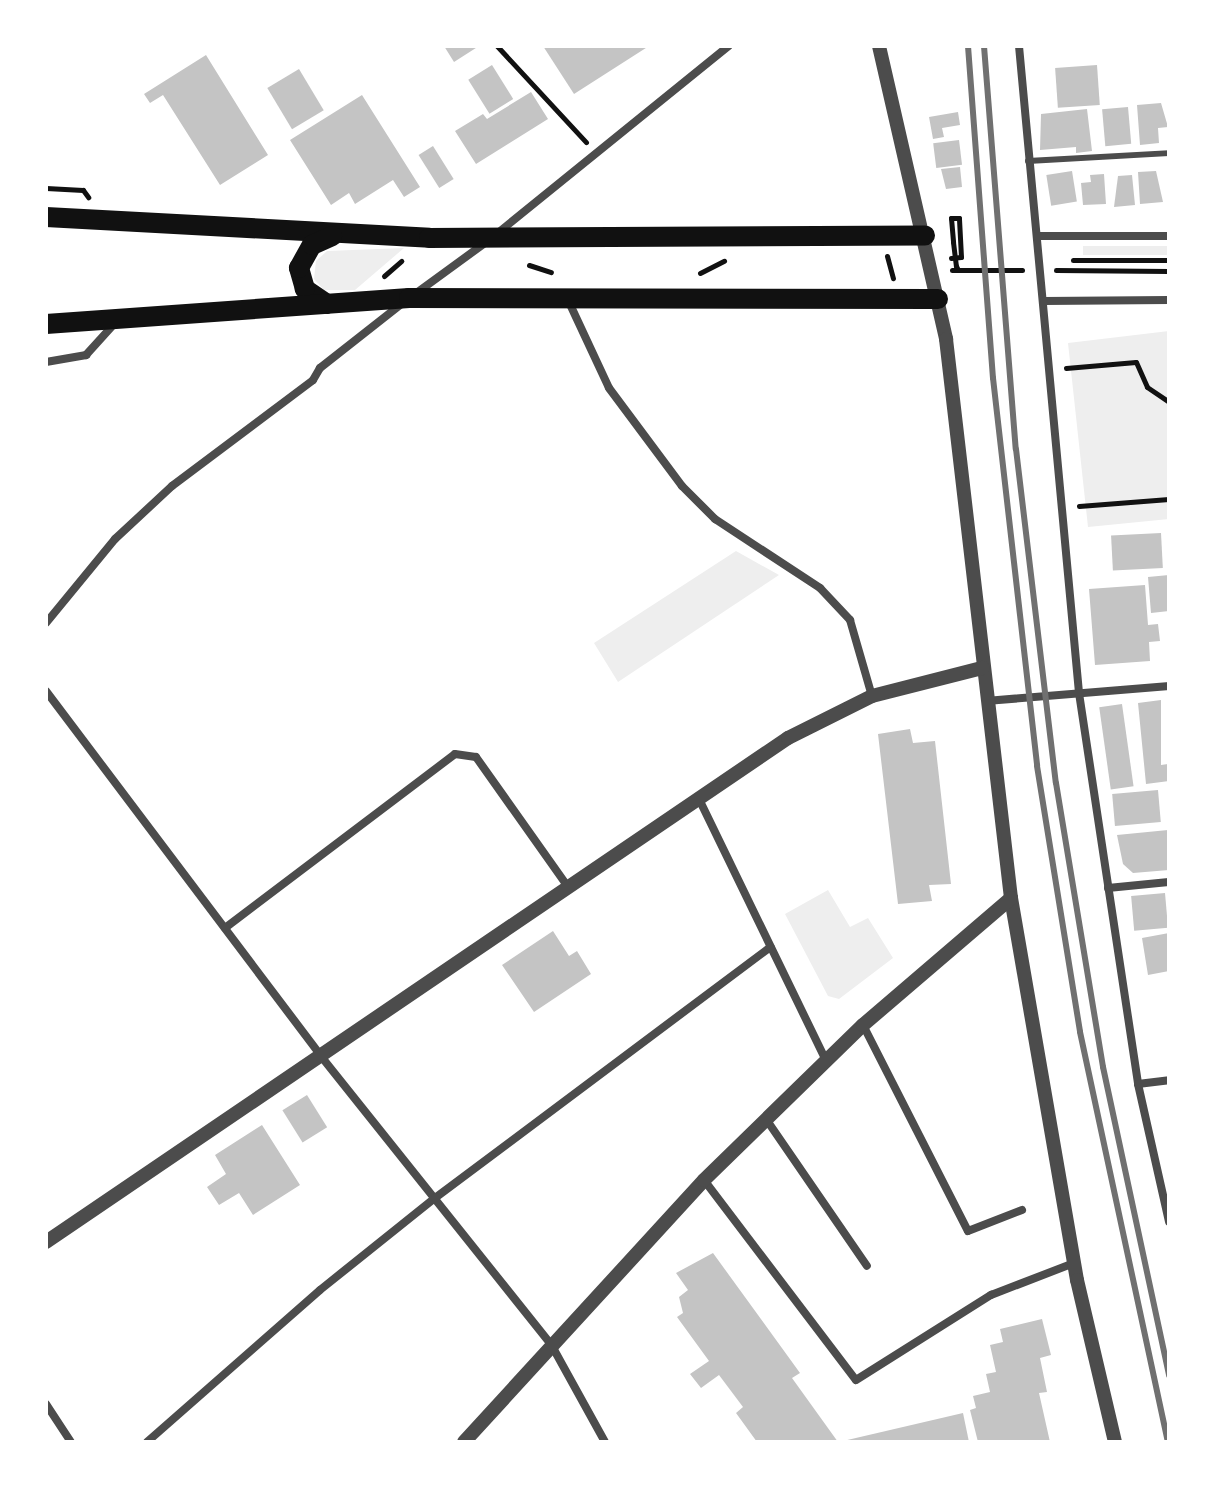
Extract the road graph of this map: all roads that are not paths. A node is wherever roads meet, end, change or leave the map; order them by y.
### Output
1 (729, 46) edge
2 (879, 46) edge
3 (1019, 46) edge
4 (1169, 153) edge
5 (1028, 161) junction
6 (46, 217) edge
7 (338, 234) junction
8 (925, 235) junction
9 (1037, 236) junction
10 (1169, 236) edge
11 (491, 239) junction
12 (409, 298) junction
13 (566, 298) junction
14 (938, 299) junction
15 (1169, 300) edge
16 (1044, 301) junction
17 (327, 304) junction
18 (118, 320) junction
19 (46, 324) edge
20 (46, 362) edge
21 (46, 623) edge
22 (982, 668) junction
23 (1169, 686) edge
24 (46, 691) edge
25 (1079, 693) junction
26 (872, 696) junction
27 (986, 701) junction
28 (699, 799) junction
29 (1169, 882) edge
30 (568, 887) junction
31 (1108, 888) junction
32 (1011, 898) junction
33 (225, 928) junction
34 (770, 947) junction
35 (863, 1025) junction
36 (320, 1055) junction
37 (826, 1061) junction
38 (1169, 1080) edge
39 (1138, 1084) junction
40 (766, 1119) junction
41 (704, 1180) junction
42 (435, 1198) junction
43 (1022, 1210) dead end
44 (1169, 1222) edge
45 (46, 1242) edge
46 (1074, 1263) junction
47 (867, 1266) dead end
48 (552, 1346) junction
49 (46, 1404) edge
50 (71, 1442) edge
51 (147, 1442) edge
52 (464, 1442) edge
53 (605, 1442) edge
54 (1115, 1442) edge

1 - 11 street
2 - 8 street
3 - 5 street
4 - 5 lane
5 - 9 street
6 - 7 main road
7 - 11 main road
7 - 17 main road
8 - 11 main road
8 - 14 street
9 - 10 street
9 - 16 street
11 - 12 street
12 - 13 main road
12 - 17 main road
12 - 21 street
13 - 14 main road
13 - 26 street
14 - 22 street
15 - 16 street
16 - 25 street
17 - 18 main road
18 - 19 main road
18 - 20 street
22 - 26 street
22 - 27 street
23 - 25 street
24 - 33 street
25 - 27 street
25 - 31 street
26 - 28 street
27 - 32 street
28 - 30 street
28 - 34 street
29 - 31 street
30 - 33 street
30 - 36 street
31 - 39 street
32 - 35 street
32 - 46 street
33 - 36 street
34 - 37 street
34 - 42 street
35 - 37 street
35 - 43 street
36 - 42 street
36 - 45 street
37 - 40 street
38 - 39 street
39 - 44 street
40 - 41 street
40 - 47 street
41 - 46 street
41 - 48 street
42 - 48 street
42 - 51 street
46 - 54 street
48 - 52 street
48 - 53 street
49 - 50 street

